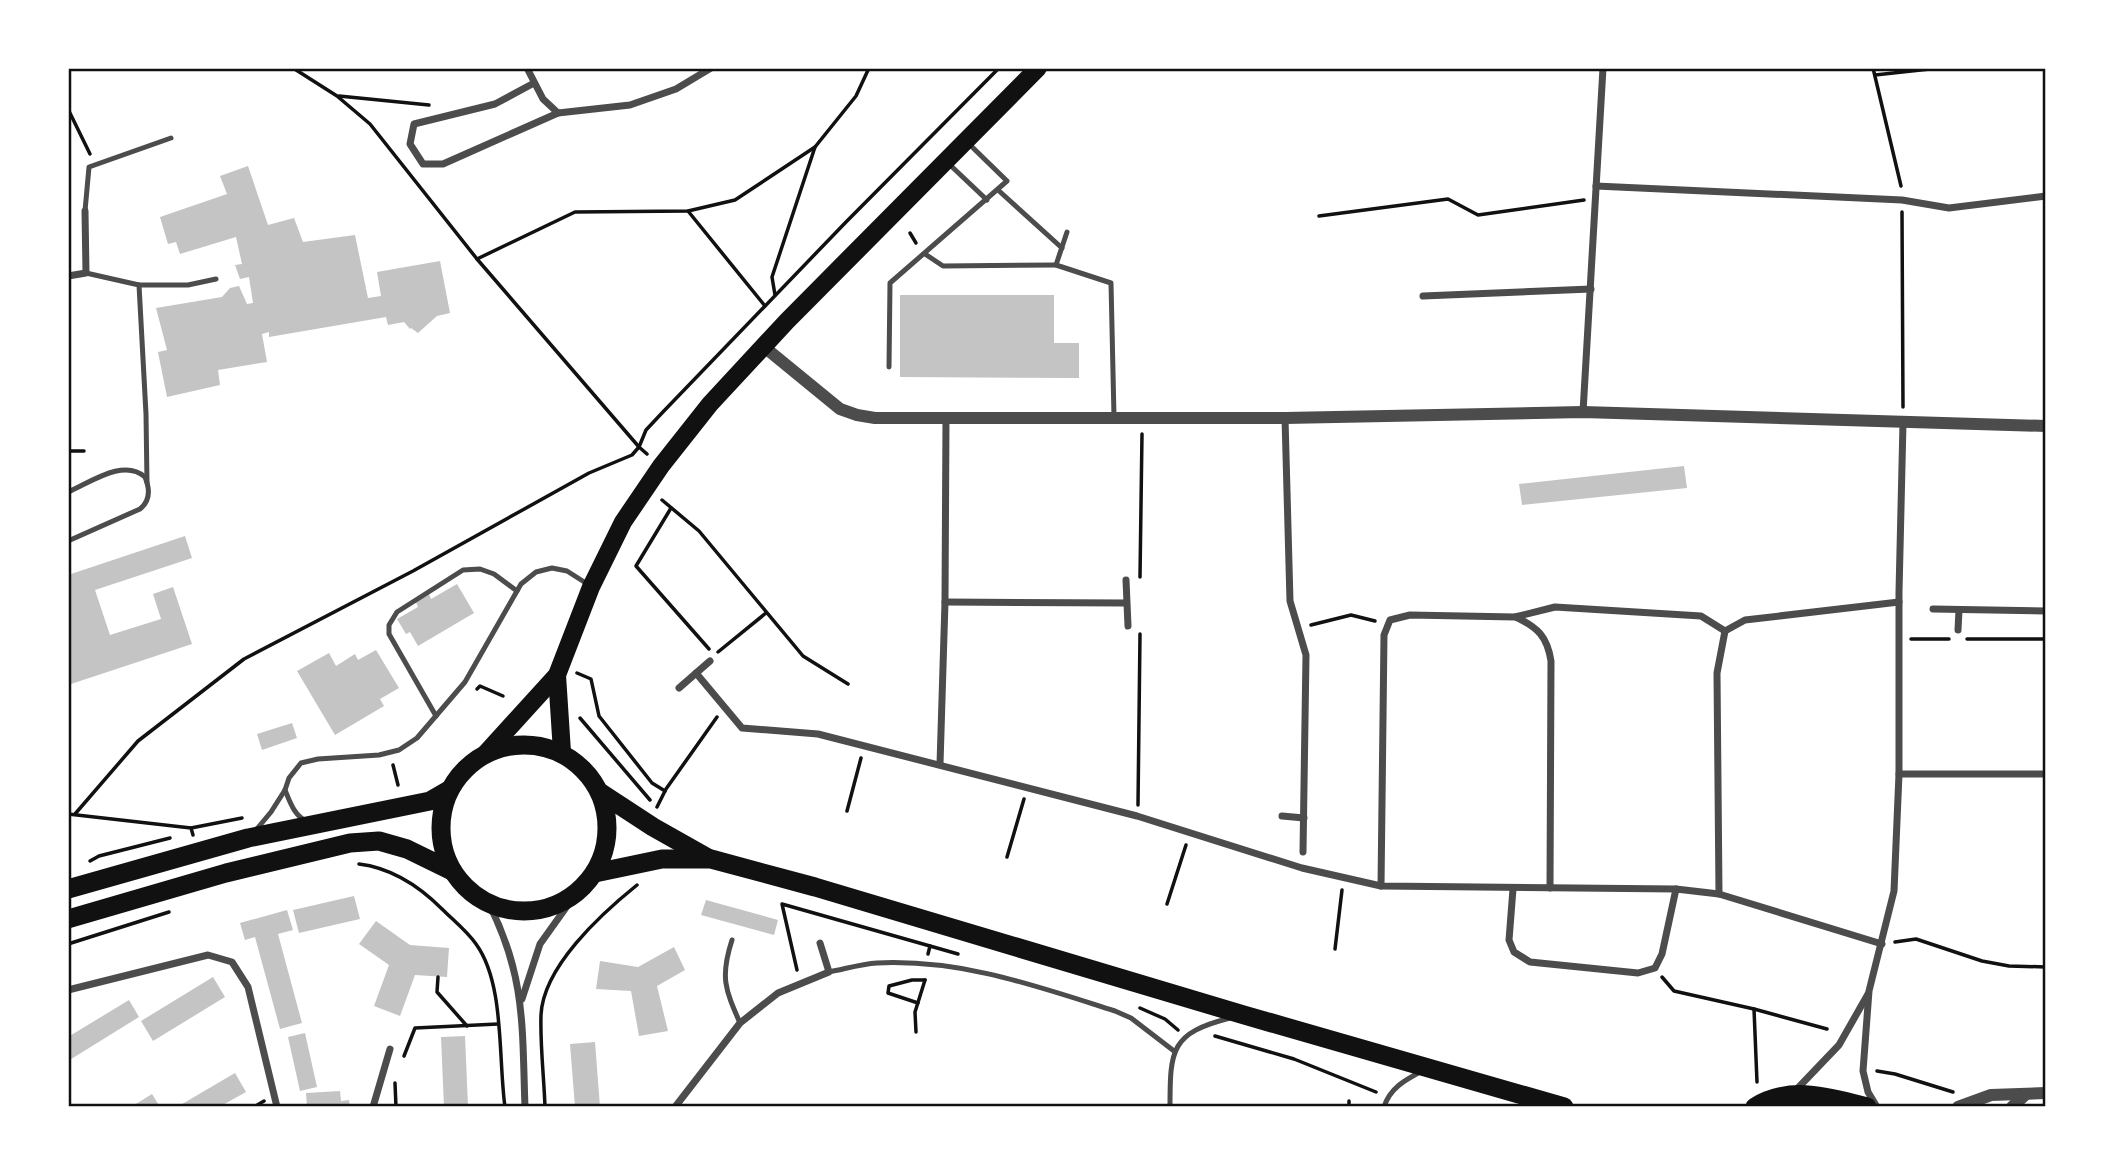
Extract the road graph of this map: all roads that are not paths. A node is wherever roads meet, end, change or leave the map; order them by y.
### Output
1 (527, 68) edge
2 (711, 68) edge
3 (1038, 68) edge
4 (1603, 68) edge
5 (534, 83) junction
6 (558, 113) junction
7 (171, 138) dead end
8 (965, 139) junction
9 (945, 160) junction
10 (1596, 186) junction
11 (998, 190) junction
12 (2046, 196) edge
13 (987, 200) junction
14 (85, 211) joint
15 (1067, 232) dead end
16 (1062, 248) junction
17 (925, 254) junction
18 (1056, 265) junction
19 (86, 273) junction
20 (68, 276) edge
21 (216, 279) dead end
22 (139, 285) junction
23 (1591, 289) junction
24 (1423, 296) dead end
25 (763, 346) junction
26 (889, 367) dead end
27 (1583, 412) junction
28 (1114, 417) junction
29 (946, 418) junction
30 (1285, 418) junction
31 (1903, 423) junction
32 (2046, 426) edge
33 (147, 483) junction
34 (68, 492) edge
35 (68, 541) edge
36 (1126, 580) dead end
37 (591, 587) junction
38 (517, 591) junction
39 (945, 602) junction
40 (1126, 603) junction
41 (1899, 603) junction
42 (1933, 609) dead end
43 (1959, 610) junction
44 (2046, 611) edge
45 (1516, 617) junction
46 (1128, 626) dead end
47 (1958, 630) dead end
48 (1725, 631) junction
49 (710, 661) dead end
50 (695, 673) junction
51 (556, 675) junction
52 (679, 688) dead end
53 (436, 716) junction
54 (562, 752) junction
55 (486, 753) junction
56 (940, 764) junction
57 (1899, 774) junction
58 (2046, 774) edge
59 (285, 790) junction
60 (449, 790) junction
61 (601, 793) junction
62 (1282, 816) dead end
63 (1304, 818) junction
64 (313, 824) junction
65 (248, 838) junction
66 (1303, 852) dead end
67 (711, 859) junction
68 (452, 871) junction
69 (595, 873) junction
70 (1381, 886) junction
71 (1550, 888) junction
72 (68, 889) edge
73 (1513, 889) junction
74 (1676, 889) junction
75 (1719, 894) junction
76 (575, 895) junction
77 (489, 904) junction
78 (68, 919) edge
79 (732, 940) dead end
80 (820, 943) dead end
81 (1882, 944) junction
82 (829, 972) junction
83 (68, 990) edge
84 (1869, 991) junction
85 (522, 1000) junction
86 (1244, 1015) junction
87 (740, 1023) junction
88 (390, 1049) dead end
89 (1174, 1051) junction
90 (1427, 1068) junction
91 (1793, 1093) junction
92 (2046, 1093) edge
93 (2026, 1094) junction
94 (1959, 1103) edge
95 (277, 1107) edge
96 (373, 1107) edge
97 (525, 1107) edge
98 (675, 1107) edge
99 (1170, 1107) edge
100 (1384, 1107) edge
101 (1564, 1107) edge
102 (1755, 1107) edge
103 (1867, 1107) edge
104 (1877, 1107) edge
105 (2011, 1107) edge

1 - 5 street
2 - 6 street
3 - 8 main road
4 - 10 street
5 - 6 street
5 - 6 street
7 - 14 lane
8 - 9 main road
8 - 11 lane
9 - 13 lane
9 - 25 main road
10 - 12 street
10 - 23 street
11 - 13 lane
11 - 16 lane
13 - 17 lane
14 - 19 street
15 - 16 lane
16 - 18 lane
17 - 18 lane
17 - 26 lane
18 - 28 lane
19 - 20 street
19 - 22 lane
21 - 22 lane
22 - 33 lane
23 - 24 street
23 - 27 street
25 - 29 street
25 - 37 main road
27 - 30 street
27 - 31 street
28 - 29 street
28 - 30 street
29 - 39 street
30 - 63 street
31 - 32 street
31 - 41 street
33 - 34 lane
33 - 35 lane
36 - 40 street
37 - 38 lane
37 - 51 main road
38 - 53 lane
38 - 53 lane
39 - 40 street
39 - 56 street
40 - 46 street
41 - 48 street
41 - 57 street
42 - 43 street
43 - 44 street
43 - 47 street
45 - 48 street
45 - 70 street
45 - 71 street
48 - 75 street
49 - 50 street
50 - 52 street
50 - 56 street
51 - 54 main road
51 - 55 main road
53 - 59 lane
54 - 55 highway
54 - 61 highway
55 - 60 highway
56 - 70 street
57 - 58 street
57 - 81 street
59 - 64 lane
59 - 65 lane
60 - 64 highway
60 - 68 highway
61 - 67 highway
61 - 69 highway
62 - 63 street
63 - 66 street
64 - 65 highway
65 - 72 highway
67 - 69 highway
67 - 86 highway
68 - 77 highway
68 - 78 highway
69 - 76 highway
70 - 73 street
71 - 73 street
71 - 74 street
73 - 74 street
74 - 75 street
75 - 81 street
76 - 77 highway
76 - 85 street
77 - 85 street
79 - 87 lane
80 - 82 street
81 - 84 street
82 - 87 street
82 - 89 lane
83 - 95 street
84 - 91 street
84 - 104 street
85 - 97 street
86 - 89 lane
86 - 90 highway
87 - 98 street
88 - 96 street
89 - 99 lane
90 - 100 lane
90 - 101 highway
91 - 102 highway
91 - 103 highway
92 - 93 street
93 - 94 street
93 - 105 street

